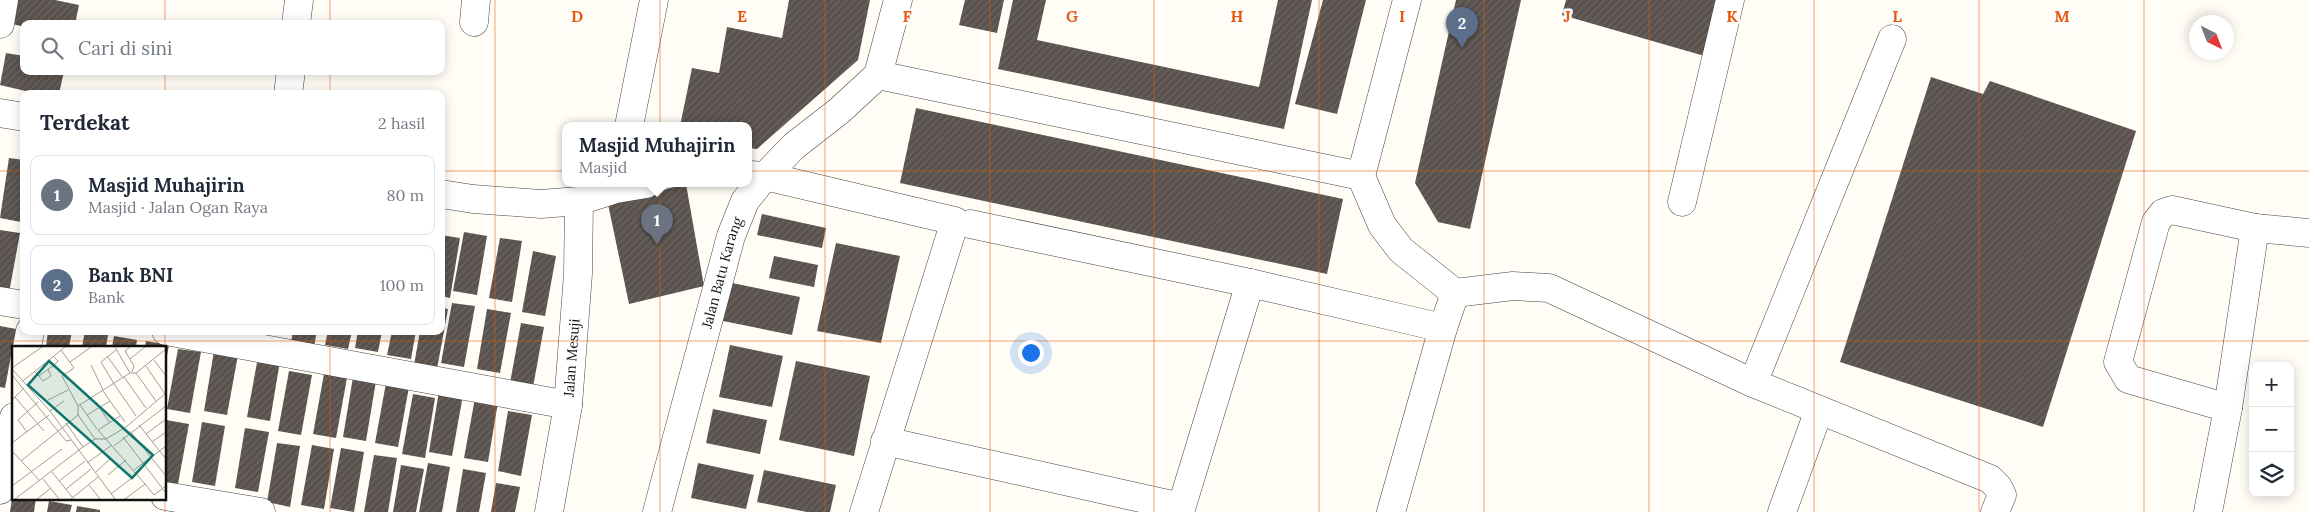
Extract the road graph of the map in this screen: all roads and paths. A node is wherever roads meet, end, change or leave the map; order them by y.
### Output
1 (4, 0) edge
2 (299, 0) edge
3 (654, 0) edge
4 (898, 0) edge
5 (1406, 0) edge
6 (1730, 0) edge
7 (296, 20) edge
8 (0, 24) edge
9 (1892, 39) dead end
10 (290, 75) edge
11 (878, 75) junction
12 (289, 90) edge
13 (0, 113) edge
14 (20, 116) edge
15 (630, 122) edge
16 (757, 175) edge
17 (1361, 176) junction
18 (617, 187) edge
19 (751, 187) edge
20 (445, 195) edge
21 (579, 201) junction
22 (1682, 202) dead end
23 (970, 224) dead end
24 (2255, 228) junction
25 (2309, 233) edge
26 (1250, 283) junction
27 (1456, 293) junction
28 (0, 301) edge
29 (20, 304) edge
30 (1443, 328) junction
31 (188, 335) edge
32 (1753, 383) junction
33 (568, 405) junction
34 (2228, 408) junction
35 (1819, 410) junction
36 (12, 428) edge
37 (885, 440) junction
38 (4, 474) edge
39 (166, 496) edge
40 (1181, 509) edge
41 (261, 512) edge
42 (549, 512) edge
43 (657, 512) edge
44 (864, 512) edge
45 (1391, 512) edge
46 (1782, 512) edge
47 (1995, 512) edge
48 (2208, 512) edge

1 - 8 street
2 - 7 street
3 - 15 street
4 - 11 street
5 - 17 street
6 - 22 street
9 - 32 street
10 - 12 street
11 - 16 street, Jalan Batu Karang
11 - 17 street
13 - 14 street
16 - 37 street
17 - 27 street
18 - 21 street
19 - 43 street, Jalan Batu Karang
20 - 21 street
21 - 33 street, Jalan Mesuji
23 - 26 street
24 - 25 street
24 - 34 street
24 - 34 street
26 - 30 street
26 - 40 street
27 - 30 street
27 - 32 street
28 - 29 street
30 - 45 street
31 - 33 street
32 - 35 street
33 - 42 street, Jalan Mesuji
34 - 48 street
35 - 46 street
35 - 47 street
36 - 38 street
37 - 40 street
37 - 44 street
39 - 41 street

